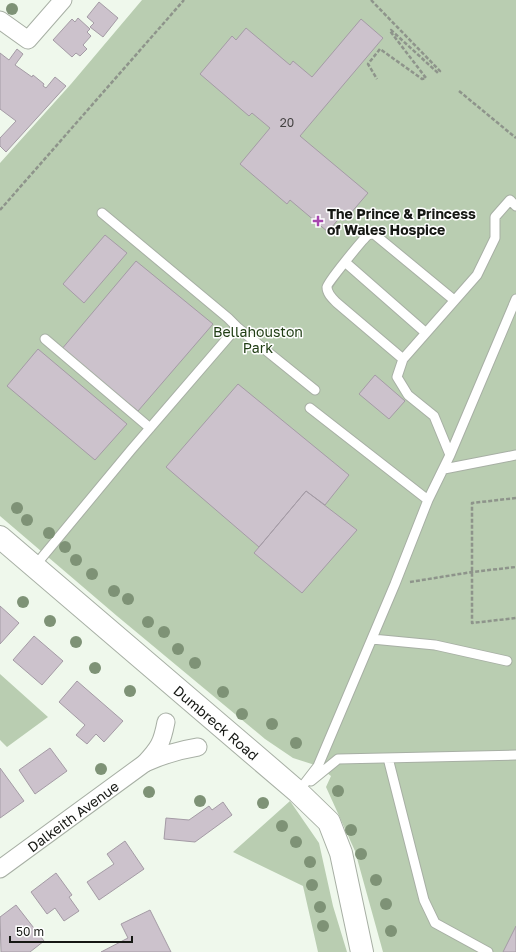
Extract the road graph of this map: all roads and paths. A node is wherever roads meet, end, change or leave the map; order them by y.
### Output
1 (63, 0) edge
2 (184, 0) edge
3 (371, 0) edge
4 (0, 20) edge
5 (376, 79) dead end
6 (459, 91) dead end
7 (516, 138) edge
8 (516, 206) edge
9 (0, 210) edge
10 (102, 213) dead end
11 (345, 262) junction
12 (454, 300) junction
13 (516, 300) edge
14 (237, 327) junction
15 (426, 333) junction
16 (45, 339) dead end
17 (403, 359) junction
18 (315, 390) dead end
19 (310, 408) dead end
20 (150, 428) junction
21 (450, 455) junction
22 (516, 455) edge
23 (444, 469) junction
24 (516, 498) edge
25 (428, 500) junction
26 (0, 537) edge
27 (34, 567) junction
28 (516, 567) edge
29 (472, 572) junction
30 (395, 584) junction
31 (516, 618) edge
32 (372, 639) junction
33 (507, 661) dead end
34 (166, 722) dead end
35 (198, 747) dead end
36 (516, 756) edge
37 (388, 758) junction
38 (145, 763) junction
39 (298, 792) junction
40 (0, 869) edge
41 (362, 952) edge
42 (488, 952) edge

1 - 4 street
2 - 9 path
3 - 5 path
6 - 7 path
8 - 12 lane
10 - 14 lane
11 - 12 lane
11 - 15 lane
11 - 17 lane
12 - 15 lane
13 - 21 lane
14 - 18 lane
14 - 20 lane
15 - 17 lane
16 - 20 lane
17 - 21 lane
19 - 25 lane
20 - 27 lane
21 - 23 lane
22 - 23 lane
23 - 25 lane
24 - 29 path
25 - 30 lane
26 - 27 main road, Dumbreck Road
27 - 39 main road, Dumbreck Road
28 - 29 path
29 - 30 path
29 - 31 path
30 - 32 lane
32 - 33 lane
32 - 39 lane
34 - 38 street, Dalkeith Avenue
35 - 38 street, Dalkeith Avenue
36 - 37 lane
37 - 39 lane
37 - 42 lane
38 - 40 street, Dalkeith Avenue
39 - 41 main road, Dumbreck Road

